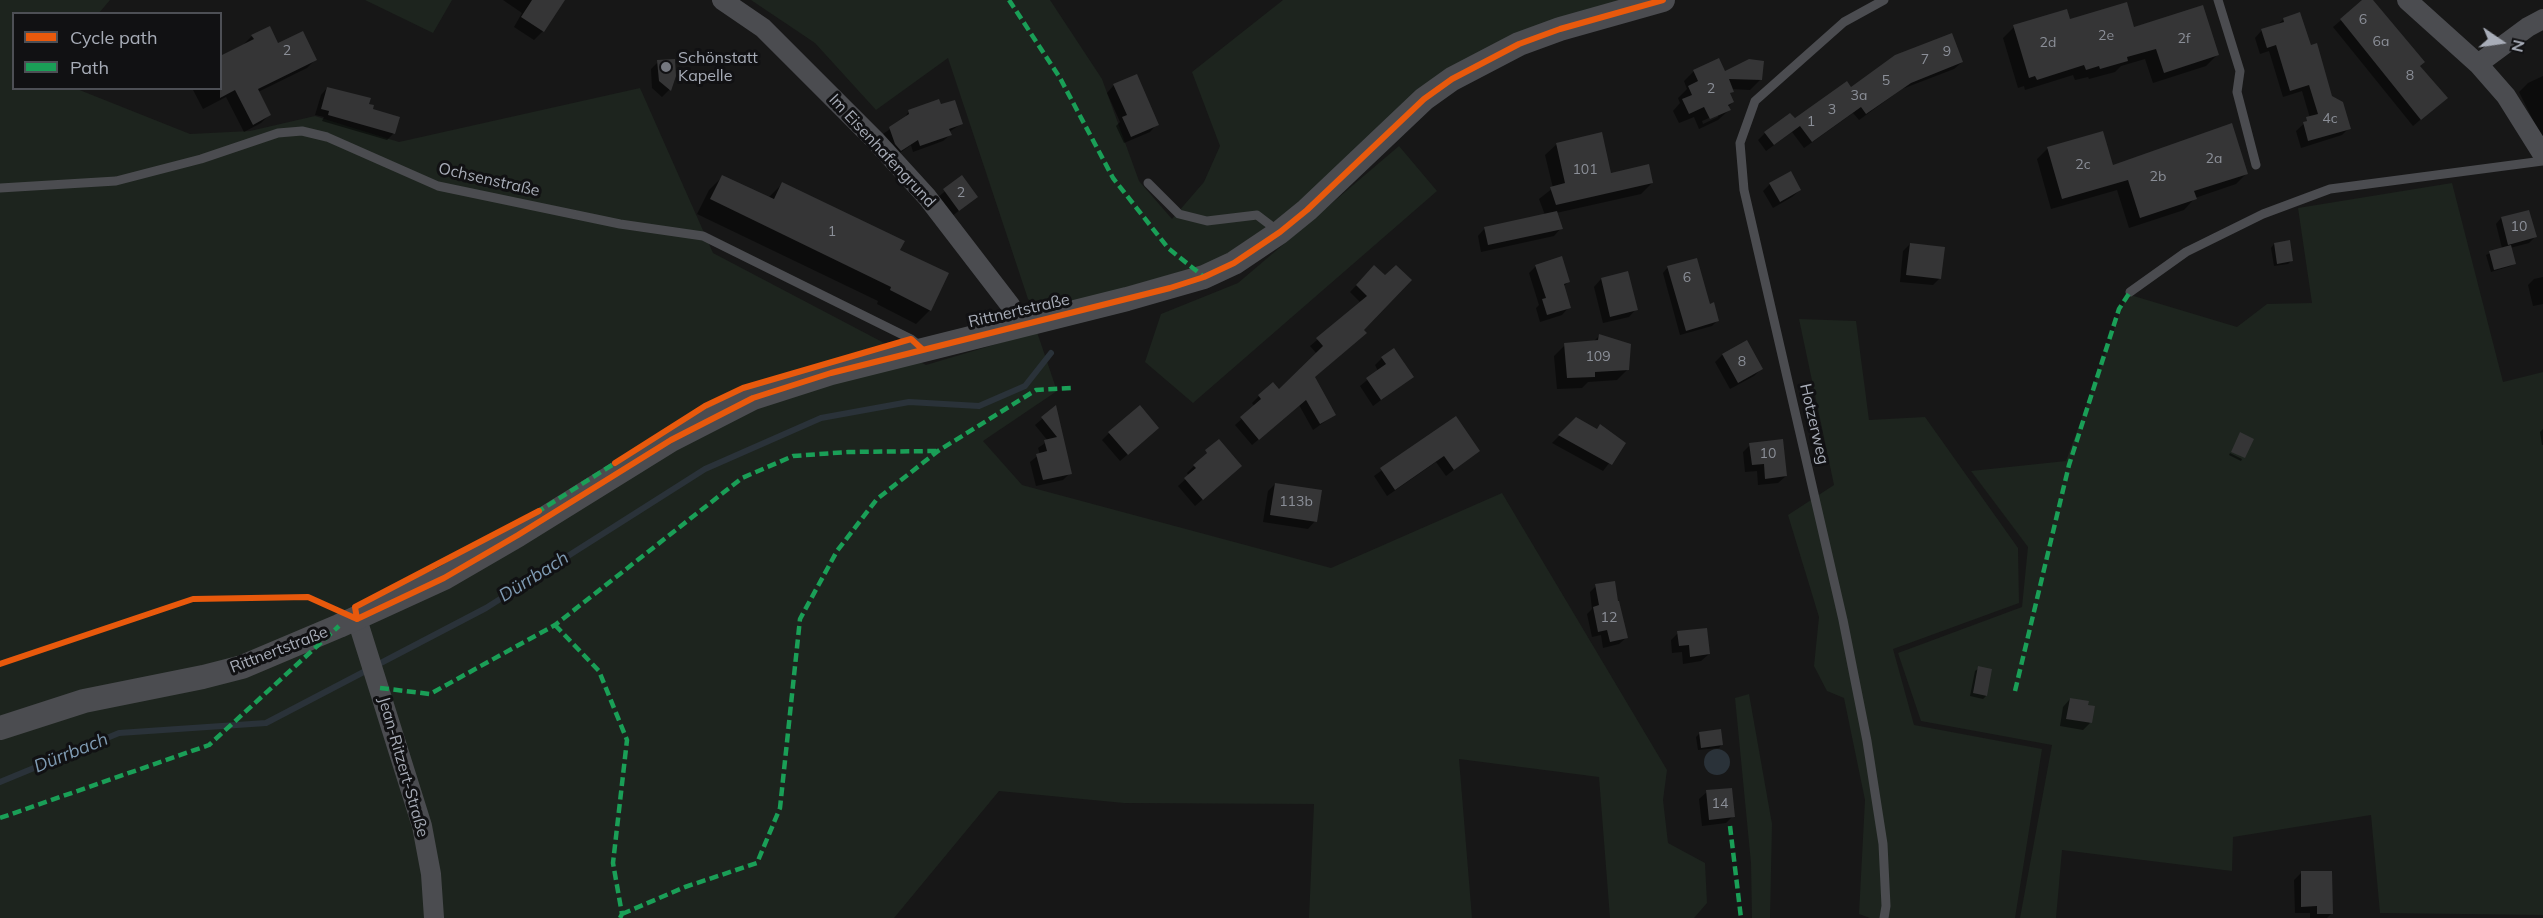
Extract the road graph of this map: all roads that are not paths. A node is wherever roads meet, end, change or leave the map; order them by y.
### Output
1 (722, 0) edge
2 (1663, 0) edge
3 (1884, 0) edge
4 (2218, 0) edge
5 (2407, 0) edge
6 (2543, 19) edge
7 (2478, 64) junction
8 (2543, 155) edge
9 (2543, 161) edge
10 (2256, 165) dead end
11 (1148, 183) dead end
12 (0, 188) edge
13 (1280, 232) junction
14 (2130, 292) dead end
15 (1017, 325) junction
16 (922, 349) junction
17 (357, 619) junction
18 (0, 728) edge
19 (434, 918) edge
20 (1884, 918) edge

1 - 15 street, Im Eisenhafengrund
2 - 13 street, Rittnertstraße
3 - 20 lane, Hotzerweg
4 - 10 lane
5 - 7 street
6 - 7 street
7 - 8 street
9 - 14 lane
11 - 13 lane
12 - 16 lane, Ochsenstraße
13 - 15 street, Rittnertstraße
15 - 16 street, Rittnertstraße
16 - 17 street, Rittnertstraße
17 - 18 street, Rittnertstraße
17 - 19 street, Jean-Ritzert-Straße

